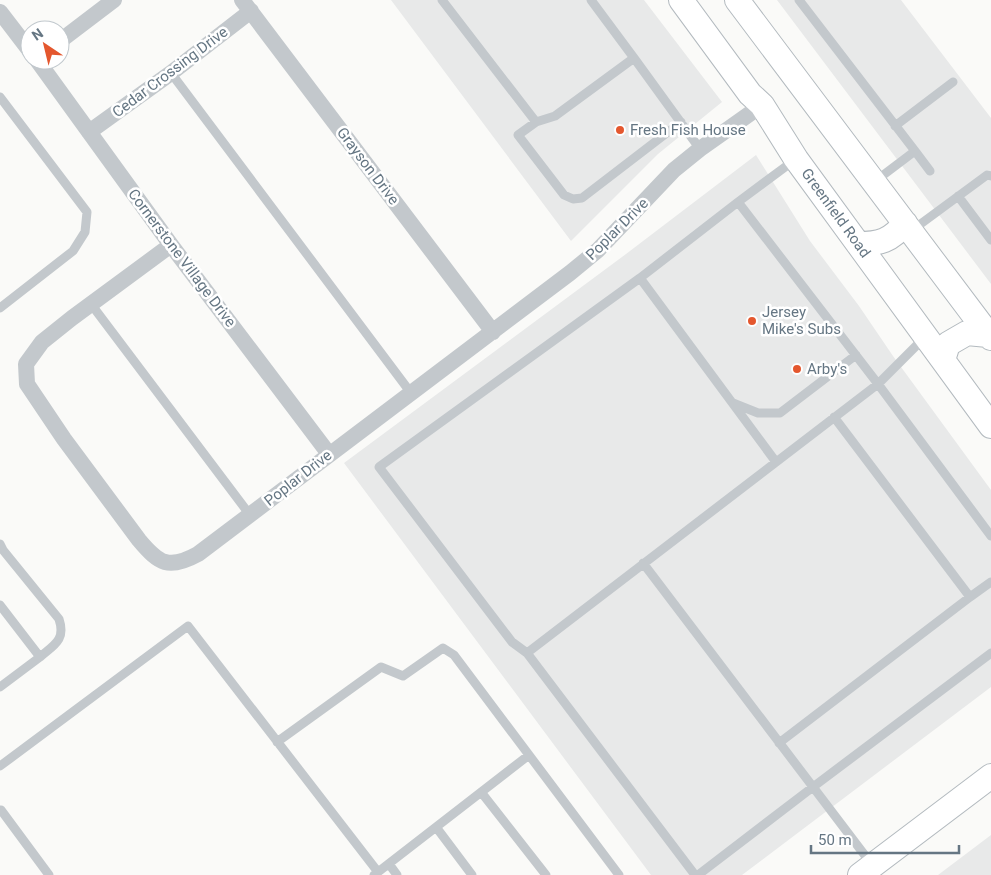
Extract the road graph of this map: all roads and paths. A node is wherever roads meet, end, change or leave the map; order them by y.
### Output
1 (114, 0) edge
2 (442, 0) edge
3 (591, 0) edge
4 (681, 0) edge
5 (799, 0) edge
6 (742, 2) edge
7 (247, 6) edge
8 (0, 12) edge
9 (70, 33) edge
10 (20, 38) edge
11 (634, 58) junction
12 (44, 70) edge
13 (171, 73) junction
14 (953, 82) dead end
15 (0, 97) edge
16 (762, 105) junction
17 (536, 122) junction
18 (681, 122) junction
19 (895, 126) junction
20 (89, 132) junction
21 (700, 150) junction
22 (915, 151) junction
23 (796, 159) junction
24 (930, 171) dead end
25 (989, 176) edge
26 (874, 182) junction
27 (958, 196) junction
28 (738, 202) junction
29 (908, 227) junction
30 (991, 240) edge
31 (858, 244) junction
32 (171, 245) junction
33 (640, 278) junction
34 (90, 304) junction
35 (0, 308) edge
36 (493, 332) junction
37 (926, 336) junction
38 (990, 337) edge
39 (856, 355) junction
40 (943, 360) junction
41 (878, 384) junction
42 (411, 393) junction
43 (732, 403) junction
44 (834, 417) junction
45 (991, 426) edge
46 (329, 454) junction
47 (776, 462) junction
48 (250, 515) junction
49 (991, 536) edge
50 (0, 544) edge
51 (643, 564) junction
52 (991, 582) edge
53 (970, 597) junction
54 (0, 605) edge
55 (527, 653) junction
56 (991, 653) edge
57 (40, 657) junction
58 (0, 687) edge
59 (277, 742) junction
60 (779, 743) junction
61 (529, 755) junction
62 (0, 766) edge
63 (991, 776) edge
64 (813, 787) junction
65 (481, 792) junction
66 (0, 811) edge
67 (436, 827) junction
68 (389, 864) junction
69 (867, 870) edge
70 (376, 874) edge
71 (49, 875) edge
72 (398, 875) edge
73 (472, 875) edge
74 (546, 875) edge
75 (619, 875) edge
76 (696, 875) edge

1 - 9 street
2 - 17 lane
3 - 11 lane
4 - 16 main road, Greenfield Road
5 - 19 lane
6 - 26 main road
7 - 13 street, Cedar Crossing Drive
7 - 36 street, Grayson Drive
8 - 10 street
11 - 17 lane
11 - 18 lane
12 - 20 street, Cornerstone Village Drive
13 - 20 street, Cedar Crossing Drive
13 - 42 lane
14 - 19 lane
15 - 35 lane
16 - 21 street, Poplar Drive
16 - 23 main road, Greenfield Road
17 - 18 lane
18 - 21 lane
19 - 22 lane
20 - 32 street, Cornerstone Village Drive
21 - 36 street, Poplar Drive
22 - 24 lane
22 - 26 lane
23 - 28 lane
23 - 31 main road, Greenfield Road
25 - 27 lane
26 - 29 main road
27 - 29 lane
27 - 30 lane
28 - 33 lane
28 - 39 lane
29 - 31 main road
29 - 38 main road
31 - 37 main road, Greenfield Road
32 - 34 street, Poplar Drive
32 - 46 street, Cornerstone Village Drive
33 - 43 lane
33 - 55 lane
34 - 48 lane
34 - 48 street, Poplar Drive
36 - 42 street, Poplar Drive
37 - 40 main road, Greenfield Road
37 - 41 lane
38 - 40 main road
39 - 41 lane
39 - 43 lane
40 - 45 main road, Greenfield Road
41 - 44 lane
41 - 49 lane
42 - 46 street, Poplar Drive
43 - 47 lane
44 - 47 lane
44 - 53 lane
46 - 48 street, Poplar Drive
47 - 51 lane
50 - 57 lane
51 - 55 lane
51 - 60 lane
52 - 53 lane
53 - 60 lane
54 - 57 lane
55 - 76 lane
56 - 64 lane
57 - 58 lane
59 - 61 lane
59 - 62 lane
59 - 70 lane
60 - 64 lane
61 - 65 lane
61 - 75 lane
63 - 69 main road
64 - 69 lane
64 - 76 lane
65 - 67 lane
65 - 74 lane
66 - 71 lane
67 - 68 lane
67 - 73 lane
68 - 70 lane
68 - 72 lane

